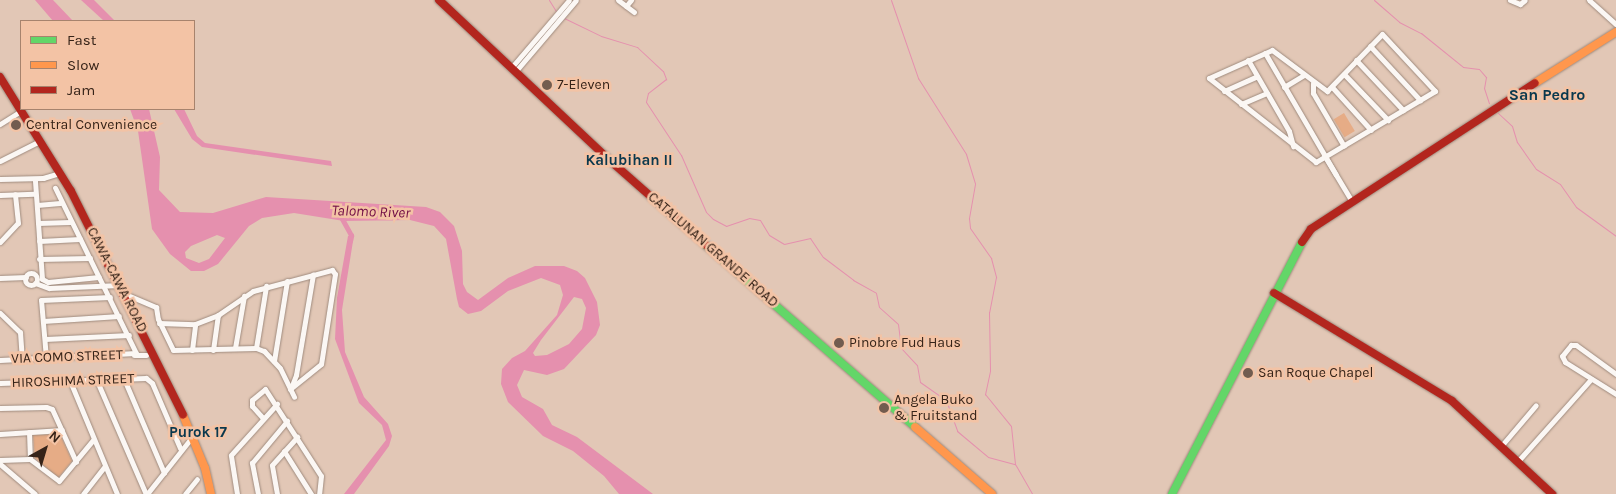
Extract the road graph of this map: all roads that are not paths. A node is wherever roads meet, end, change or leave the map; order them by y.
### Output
1 (440, 0) edge
2 (576, 0) edge
3 (618, 0) edge
4 (632, 0) edge
5 (1510, 0) edge
6 (1525, 0) edge
7 (1589, 0) edge
8 (568, 4) edge
9 (626, 6) junction
10 (634, 12) dead end
11 (1616, 24) edge
12 (1616, 32) edge
13 (1370, 46) junction
14 (1265, 53) junction
15 (1248, 60) junction
16 (1356, 60) junction
17 (513, 70) junction
18 (1344, 74) junction
19 (1304, 75) junction
20 (1257, 76) junction
21 (1, 82) edge
22 (1313, 83) junction
23 (1284, 87) junction
24 (1332, 87) junction
25 (1224, 91) junction
26 (1267, 93) junction
27 (1420, 100) junction
28 (1241, 104) junction
29 (20, 108) edge
30 (1403, 110) junction
31 (22, 111) joint
32 (1388, 120) junction
33 (0, 124) edge
34 (1371, 130) junction
35 (40, 141) junction
36 (1293, 146) junction
37 (1344, 146) junction
38 (1325, 156) junction
39 (0, 161) edge
40 (59, 172) junction
41 (0, 179) edge
42 (35, 182) dead end
43 (55, 188) dead end
44 (14, 194) junction
45 (34, 194) junction
46 (0, 195) edge
47 (1351, 200) junction
48 (60, 204) junction
49 (37, 205) junction
50 (70, 222) junction
51 (38, 223) junction
52 (80, 239) junction
53 (39, 241) junction
54 (0, 242) edge
55 (90, 258) junction
56 (39, 260) junction
57 (313, 274) junction
58 (26, 277) junction
59 (99, 277) junction
60 (0, 278) edge
61 (287, 281) junction
62 (36, 283) junction
63 (120, 284) junction
64 (266, 286) junction
65 (105, 287) junction
66 (1274, 293) junction
67 (125, 294) junction
68 (244, 295) junction
69 (110, 297) junction
70 (0, 313) edge
71 (218, 315) junction
72 (119, 316) junction
73 (43, 321) junction
74 (159, 323) junction
75 (195, 324) junction
76 (129, 335) junction
77 (45, 339) junction
78 (235, 348) junction
79 (256, 348) junction
80 (192, 350) junction
81 (213, 350) junction
82 (135, 354) junction
83 (146, 355) dead end
84 (46, 358) junction
85 (22, 359) junction
86 (0, 360) edge
87 (274, 361) junction
88 (1616, 374) edge
89 (124, 379) junction
90 (1592, 379) junction
91 (70, 381) junction
92 (97, 381) junction
93 (0, 384) edge
94 (290, 390) junction
95 (1616, 394) edge
96 (294, 397) dead end
97 (277, 404) junction
98 (1536, 405) dead end
99 (0, 408) edge
100 (262, 417) junction
101 (287, 421) junction
102 (62, 430) junction
103 (29, 432) junction
104 (0, 434) edge
105 (192, 437) junction
106 (297, 437) junction
107 (93, 440) junction
108 (1502, 445) junction
109 (180, 448) junction
110 (284, 451) junction
111 (30, 459) junction
112 (0, 460) edge
113 (1518, 461) junction
114 (76, 462) junction
115 (0, 464) edge
116 (104, 467) junction
117 (164, 473) junction
118 (197, 479) dead end
119 (116, 493) edge
120 (35, 494) edge
121 (83, 494) edge
122 (146, 494) edge
123 (185, 494) edge
124 (211, 494) edge
125 (238, 494) edge
126 (258, 494) edge
127 (277, 494) edge
128 (310, 494) edge
129 (319, 494) edge
130 (992, 494) edge
131 (1172, 494) edge
132 (1552, 494) edge

1 - 17 main road, CATALUNAN GRANDE ROAD
2 - 8 street
3 - 9 street
4 - 9 street
5 - 6 street
7 - 11 street
8 - 17 street
9 - 10 street
12 - 47 main road
13 - 16 street
13 - 27 street
13 - 27 street
14 - 15 street
14 - 19 street
14 - 23 street
15 - 20 street
15 - 25 street
16 - 18 street
16 - 30 street
17 - 130 main road, CATALUNAN GRANDE ROAD
18 - 24 street
18 - 32 street
19 - 22 street
19 - 23 street
20 - 25 street
20 - 26 street
21 - 29 main road, CAWA-CAWA ROAD
22 - 24 street
22 - 37 street
23 - 38 street
24 - 34 street
25 - 28 street
26 - 28 street
26 - 36 street
27 - 30 street
28 - 36 street
30 - 32 street
31 - 33 street
31 - 35 main road, CAWA-CAWA ROAD
32 - 34 street
34 - 37 street
35 - 39 street
35 - 40 main road, CAWA-CAWA ROAD
36 - 38 street
37 - 38 street
38 - 47 street
40 - 41 street
40 - 63 main road, CAWA-CAWA ROAD
42 - 45 street
43 - 48 street
44 - 45 street
44 - 46 street
44 - 54 street
45 - 49 street
47 - 66 main road
48 - 49 street
48 - 50 street
49 - 51 street
50 - 51 street
50 - 52 street
51 - 53 street
52 - 53 street
52 - 55 street
53 - 56 street
55 - 56 street
55 - 59 street
56 - 59 street
57 - 61 street
57 - 94 street
57 - 94 street
58 - 60 street
58 - 62 street
58 - 62 street
59 - 65 street
61 - 64 street
61 - 87 street
62 - 65 street
63 - 65 street
63 - 67 main road, CAWA-CAWA ROAD
64 - 68 street
64 - 79 street
65 - 69 street
66 - 108 main road
66 - 131 main road
67 - 74 street
67 - 105 main road, CAWA-CAWA ROAD
68 - 71 street
68 - 78 street
69 - 72 street
69 - 73 street
70 - 85 street
71 - 75 street
71 - 81 street
72 - 73 street
72 - 76 street
73 - 77 street
74 - 75 street
74 - 80 street
75 - 80 street
76 - 77 street
76 - 82 street
77 - 84 street
78 - 79 street
78 - 81 street
79 - 87 street
80 - 81 street
82 - 83 street, VIA COMO STREET
82 - 84 street, VIA COMO STREET
84 - 85 street, VIA COMO STREET
85 - 86 street, VIA COMO STREET
87 - 94 street
88 - 90 street
89 - 92 street, HIROSHIMA STREET
89 - 109 street, HIROSHIMA STREET
89 - 117 street
90 - 95 street
90 - 113 street
91 - 92 street, HIROSHIMA STREET
91 - 93 street, HIROSHIMA STREET
91 - 107 street
92 - 122 street
94 - 96 street
97 - 100 street
97 - 100 street
97 - 101 street
98 - 108 street
99 - 102 street
100 - 125 street
101 - 106 street
101 - 126 street
102 - 103 street
102 - 114 street
103 - 104 street
103 - 111 street
105 - 109 street
105 - 124 main road, CAWA-CAWA ROAD
106 - 110 street
106 - 129 street
107 - 114 street
107 - 116 street
108 - 113 main road
109 - 117 street
110 - 127 street
110 - 128 street
111 - 112 street
111 - 114 street
113 - 132 main road
115 - 120 street
116 - 119 street
116 - 121 street
117 - 122 street
118 - 123 street

